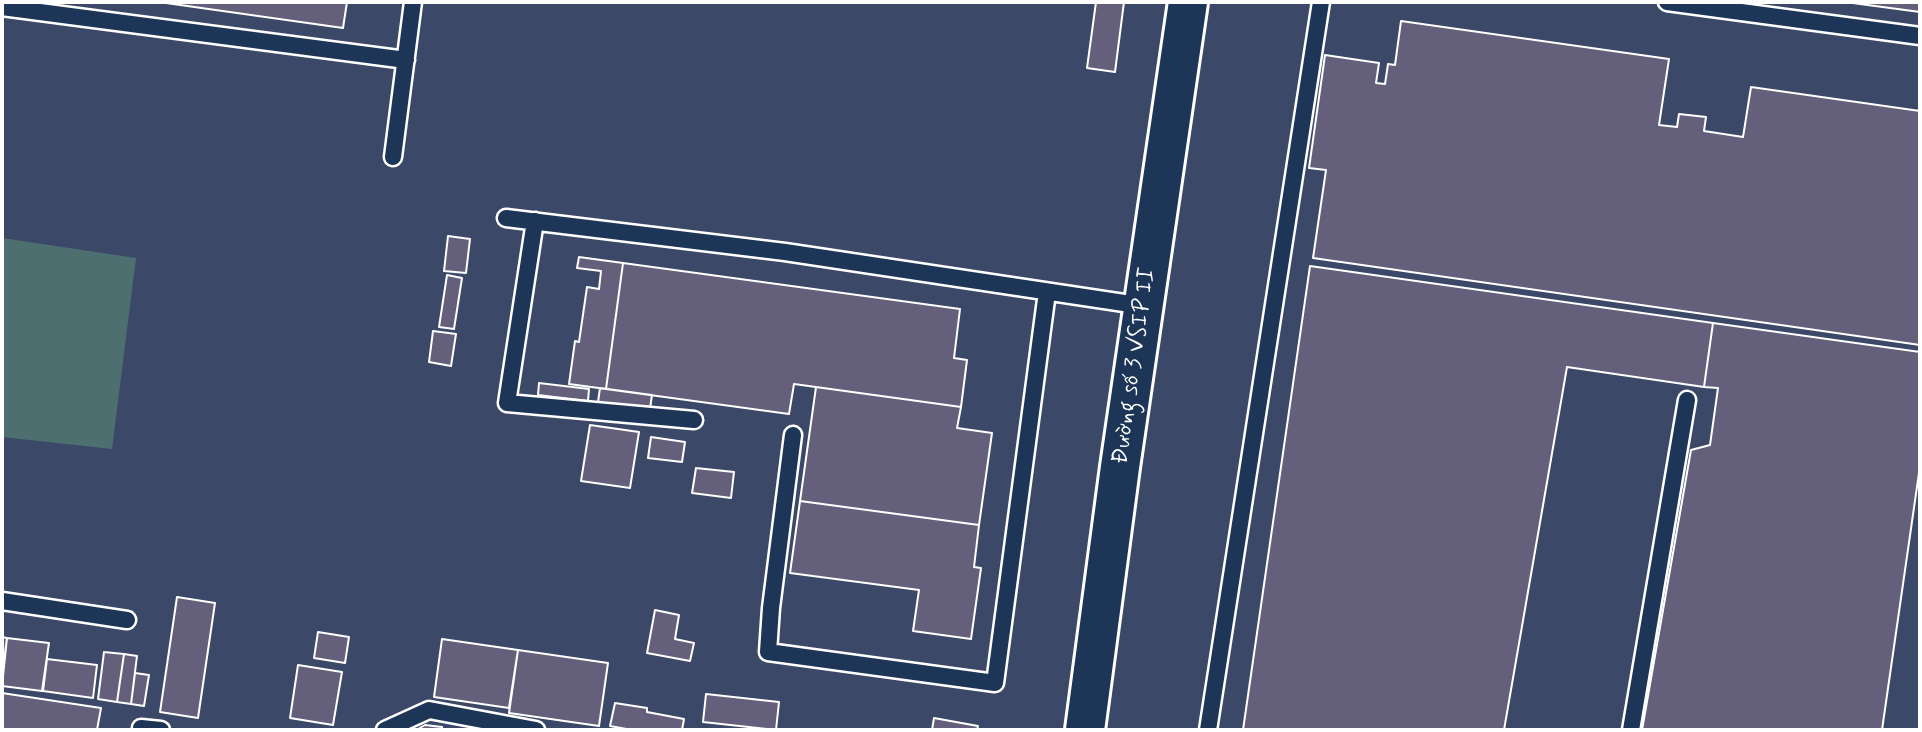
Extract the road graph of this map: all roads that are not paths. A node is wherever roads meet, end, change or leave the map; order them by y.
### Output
1 (413, 2) edge
2 (1188, 2) edge
3 (1321, 2) edge
4 (1667, 2) edge
5 (2, 7) edge
6 (1920, 36) edge
7 (406, 60) junction
8 (393, 157) dead end
9 (506, 218) dead end
10 (535, 221) junction
11 (1047, 292) junction
12 (1144, 306) junction
13 (1687, 400) dead end
14 (694, 420) dead end
15 (793, 435) dead end
16 (2, 601) edge
17 (127, 620) dead end
18 (141, 730) edge
19 (160, 730) edge
20 (385, 730) edge
21 (536, 730) edge
22 (1085, 730) edge
23 (1208, 730) edge
24 (1631, 730) edge

1 - 7 lane
2 - 12 street, Đường số 3 VSIP II
3 - 23 lane
4 - 6 lane
5 - 7 lane
7 - 8 lane
9 - 10 lane
10 - 11 lane
10 - 14 lane
11 - 12 lane
11 - 15 lane
12 - 22 street, Đường số 3 VSIP II
13 - 24 lane
16 - 17 lane
18 - 19 lane
20 - 21 lane

